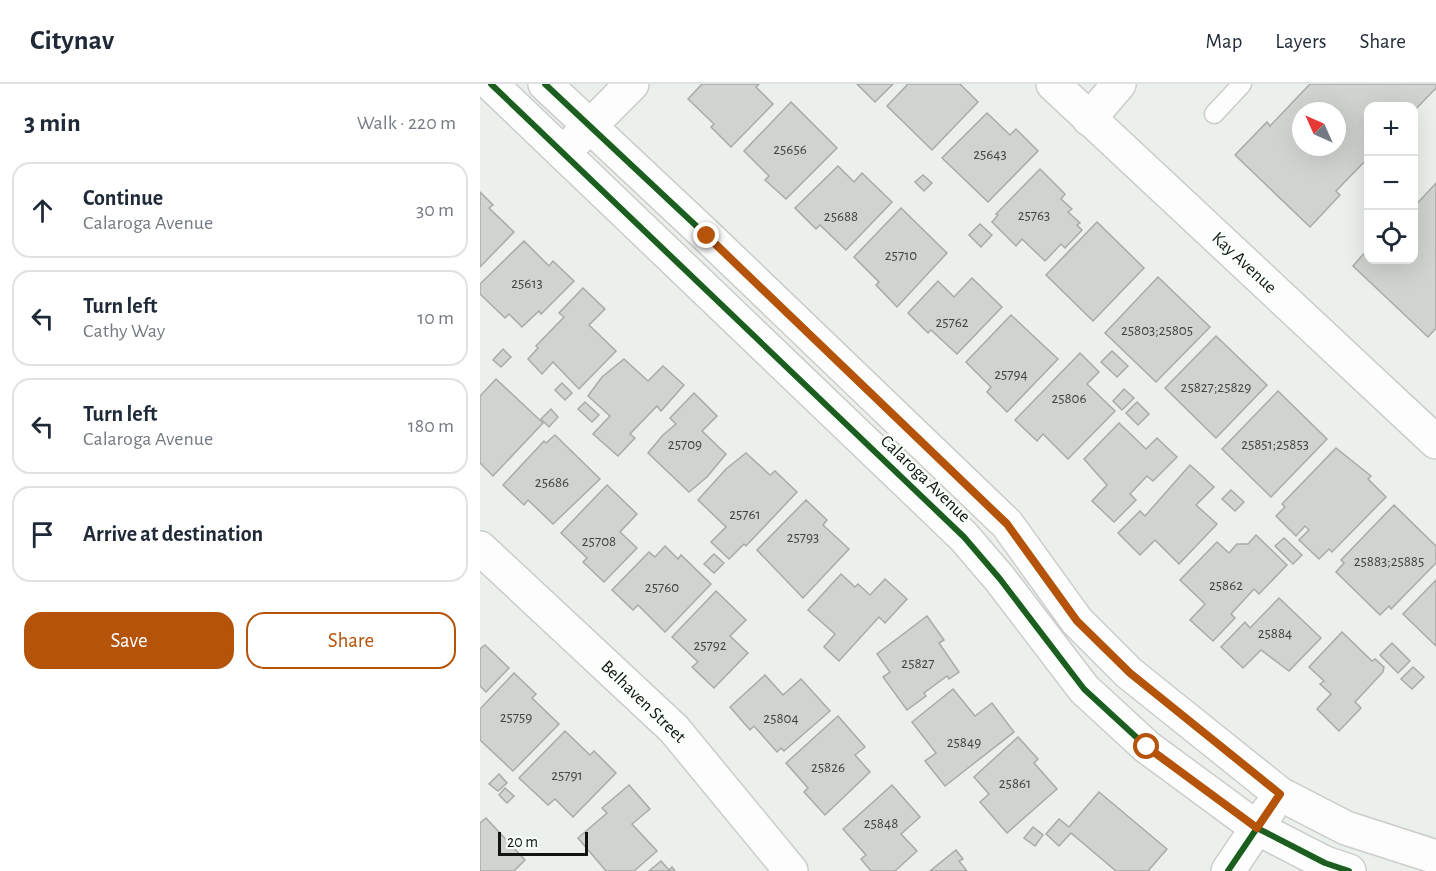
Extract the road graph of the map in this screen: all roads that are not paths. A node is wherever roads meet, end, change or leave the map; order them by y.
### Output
1 (491, 84) edge
2 (545, 84) edge
3 (632, 84) edge
4 (1053, 84) edge
5 (1119, 84) edge
6 (1242, 84) edge
7 (1214, 114) dead end
8 (1089, 119) junction
9 (589, 126) junction
10 (563, 153) junction
11 (1436, 442) edge
12 (480, 548) edge
13 (1280, 794) junction
14 (1257, 828) junction
15 (1436, 857) edge
16 (791, 871) edge
17 (1228, 871) edge
18 (1349, 871) edge

1 - 10 street, Calaroga Avenue
2 - 9 street, Calaroga Avenue
3 - 9 street
4 - 8 street, Kay Avenue
5 - 8 street
6 - 7 lane
8 - 11 street, Kay Avenue
9 - 10 street
9 - 13 street, Calaroga Avenue
10 - 14 street, Calaroga Avenue
12 - 16 street, Belhaven Street
13 - 14 street
13 - 15 street, Calaroga Avenue
14 - 17 street
14 - 18 street, Calaroga Avenue

